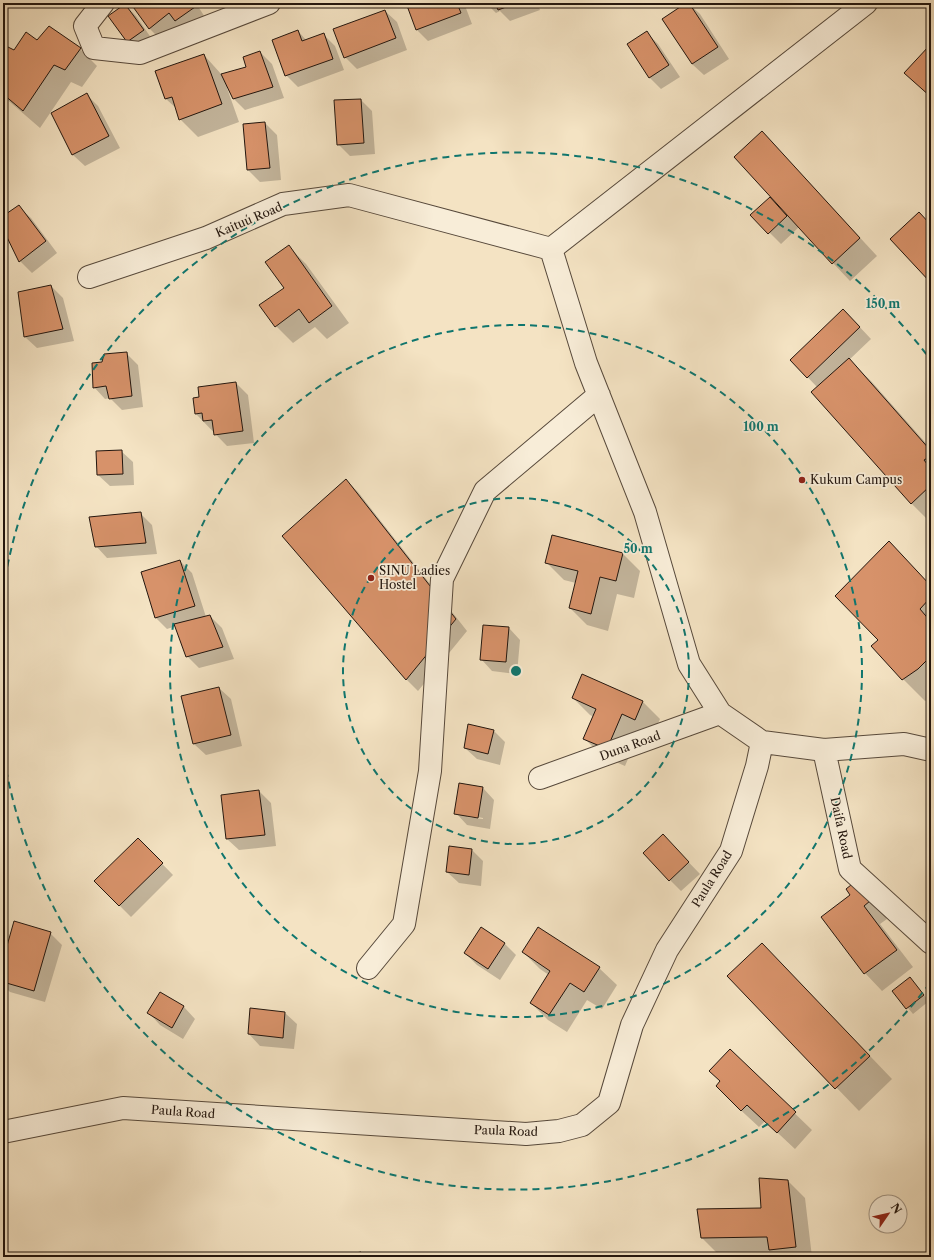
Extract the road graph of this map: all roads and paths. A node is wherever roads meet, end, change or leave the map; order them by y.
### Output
1 (103, 3) edge
2 (269, 3) edge
3 (864, 3) edge
4 (551, 249) junction
5 (89, 277) dead end
6 (599, 395) junction
7 (720, 713) junction
8 (762, 742) junction
9 (824, 750) junction
10 (931, 750) edge
11 (540, 778) dead end
12 (931, 943) edge
13 (368, 968) dead end
14 (3, 1132) edge

1 - 2 street
3 - 4 street
4 - 5 street, Kaituú Road
4 - 6 street
6 - 7 street
6 - 13 street
7 - 8 street
7 - 11 street, Duna Road
8 - 9 street
8 - 14 street, Paula Road
9 - 10 street
9 - 12 street, Daifa Road

